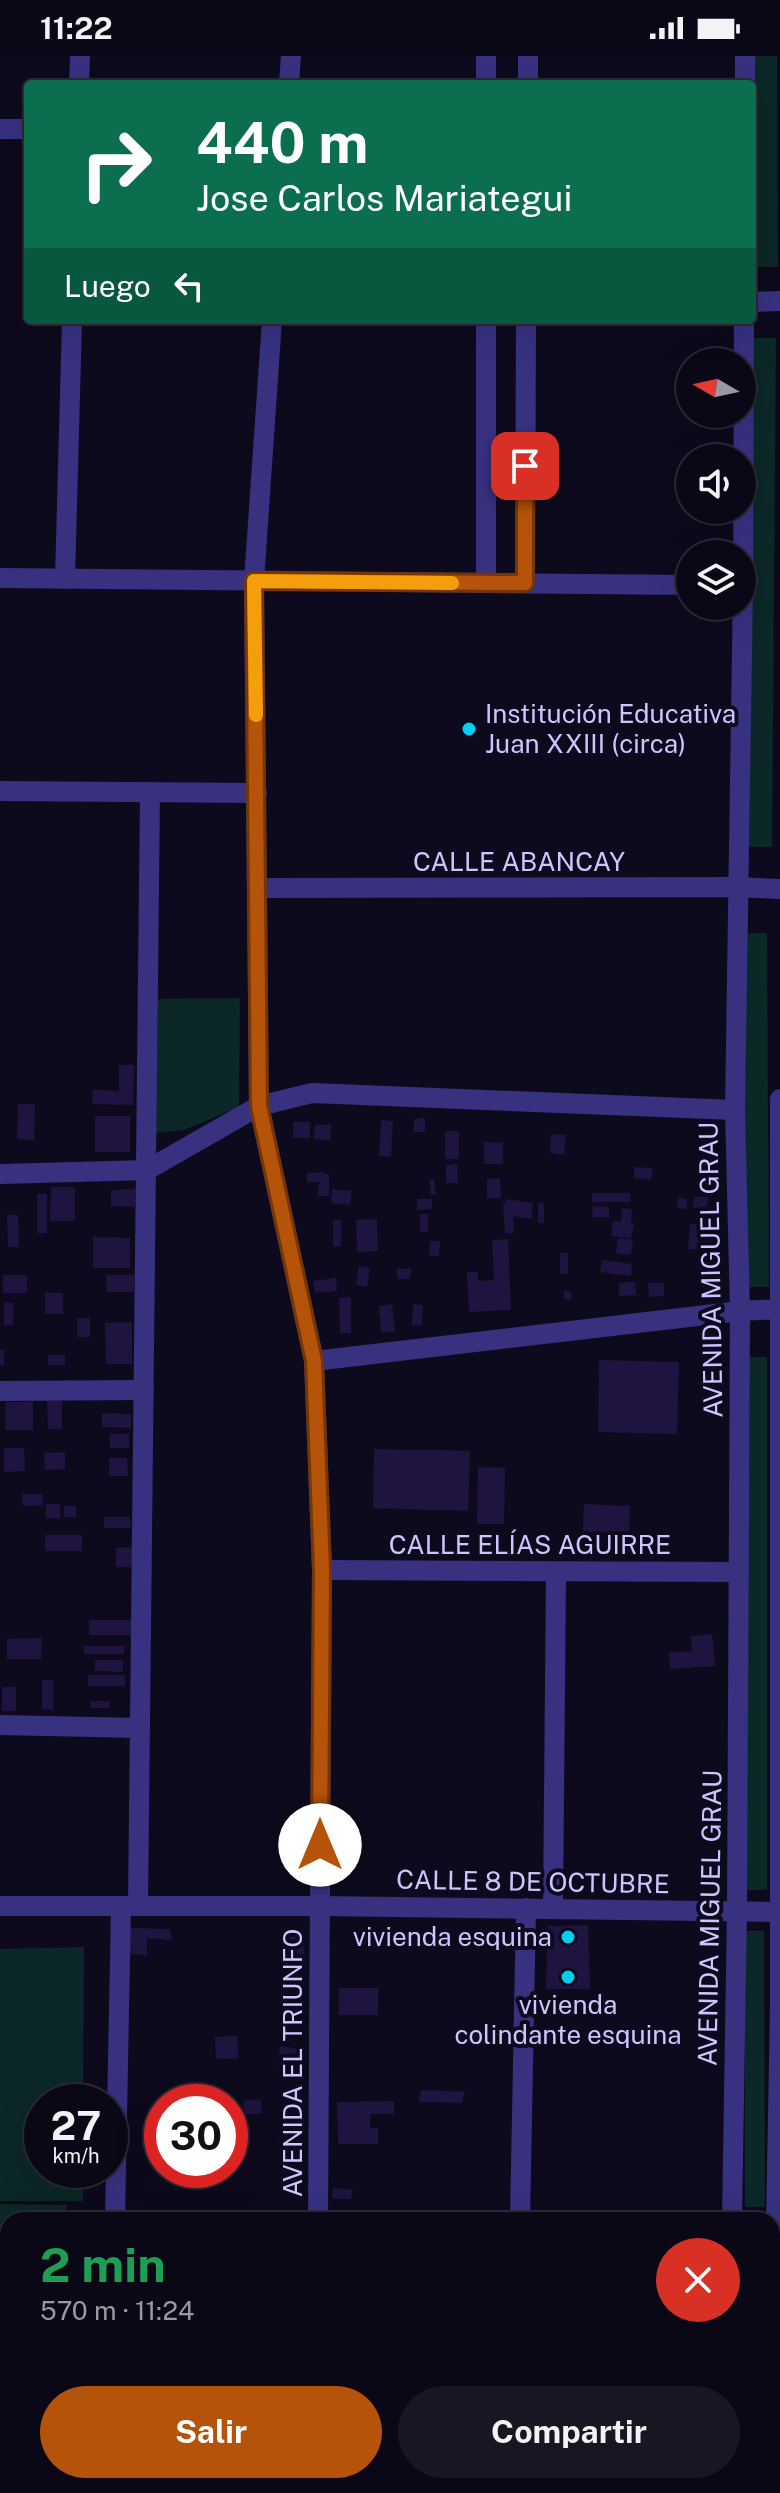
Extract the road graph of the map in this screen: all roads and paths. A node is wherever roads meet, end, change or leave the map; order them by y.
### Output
1 (80, 56) edge
2 (291, 56) edge
3 (486, 56) edge
4 (528, 56) edge
5 (745, 56) edge
6 (79, 80) edge
7 (289, 80) edge
8 (486, 80) edge
9 (528, 80) edge
10 (745, 80) edge
11 (0, 129) edge
12 (24, 129) edge
13 (780, 301) edge
14 (756, 302) edge
15 (72, 324) edge
16 (272, 324) edge
17 (486, 324) edge
18 (526, 324) edge
19 (744, 324) edge
20 (742, 540) edge
21 (0, 578) edge
22 (65, 579) junction
23 (254, 581) junction
24 (486, 583) junction
25 (525, 583) junction
26 (676, 585) edge
27 (742, 620) edge
28 (0, 791) edge
29 (150, 792) junction
30 (257, 793) junction
31 (738, 887) junction
32 (258, 888) junction
33 (780, 889) edge
34 (780, 1099) edge
35 (259, 1106) junction
36 (735, 1110) junction
37 (147, 1170) junction
38 (0, 1174) edge
39 (779, 1309) edge
40 (740, 1311) junction
41 (314, 1361) junction
42 (144, 1390) junction
43 (0, 1391) edge
44 (322, 1570) junction
45 (556, 1572) junction
46 (739, 1572) junction
47 (0, 1725) edge
48 (140, 1728) junction
49 (0, 1906) edge
50 (130, 1906) junction
51 (319, 1906) junction
52 (526, 1908) junction
53 (553, 1908) junction
54 (737, 1910) junction
55 (778, 1912) edge
56 (780, 2007) edge
57 (115, 2212) edge
58 (318, 2212) edge
59 (520, 2212) edge
60 (732, 2212) edge
61 (776, 2212) edge

1 - 6 street
2 - 7 street
3 - 8 street
4 - 9 street
5 - 10 street
11 - 12 street
13 - 14 street
15 - 22 street
16 - 23 street, AVENIDA EL TRIUNFO
17 - 24 street
18 - 25 street
19 - 20 street, AVENIDA MIGUEL GRAU
21 - 22 street
22 - 23 street
23 - 24 street
23 - 30 street, AVENIDA EL TRIUNFO
24 - 25 street
25 - 26 street
27 - 31 street, AVENIDA MIGUEL GRAU
28 - 29 street
29 - 30 street
29 - 37 street
30 - 32 street, AVENIDA EL TRIUNFO
31 - 32 street, CALLE ABANCAY
31 - 33 street, CALLE ABANCAY
31 - 36 street, AVENIDA MIGUEL GRAU
32 - 35 street, AVENIDA EL TRIUNFO
34 - 39 street
35 - 36 street
35 - 37 street
35 - 41 street, AVENIDA EL TRIUNFO
36 - 40 street, AVENIDA MIGUEL GRAU
37 - 38 street
37 - 42 street
39 - 40 street
39 - 55 street
40 - 41 street
40 - 46 street, AVENIDA MIGUEL GRAU
41 - 44 street, AVENIDA EL TRIUNFO
42 - 43 street
42 - 48 street
44 - 45 street, CALLE ELÍAS AGUIRRE
44 - 51 street, AVENIDA EL TRIUNFO
45 - 46 street, CALLE ELÍAS AGUIRRE
45 - 53 street
46 - 54 street, AVENIDA MIGUEL GRAU
47 - 48 street
48 - 50 street
49 - 50 street, CALLE 8 DE OCTUBRE
50 - 51 street, CALLE 8 DE OCTUBRE
50 - 57 street
51 - 52 street, CALLE 8 DE OCTUBRE
51 - 58 street, AVENIDA EL TRIUNFO
52 - 53 street, CALLE 8 DE OCTUBRE
52 - 59 street
53 - 54 street, CALLE 8 DE OCTUBRE
54 - 55 street, CALLE 8 DE OCTUBRE
54 - 60 street, AVENIDA MIGUEL GRAU
55 - 56 street
56 - 61 street

